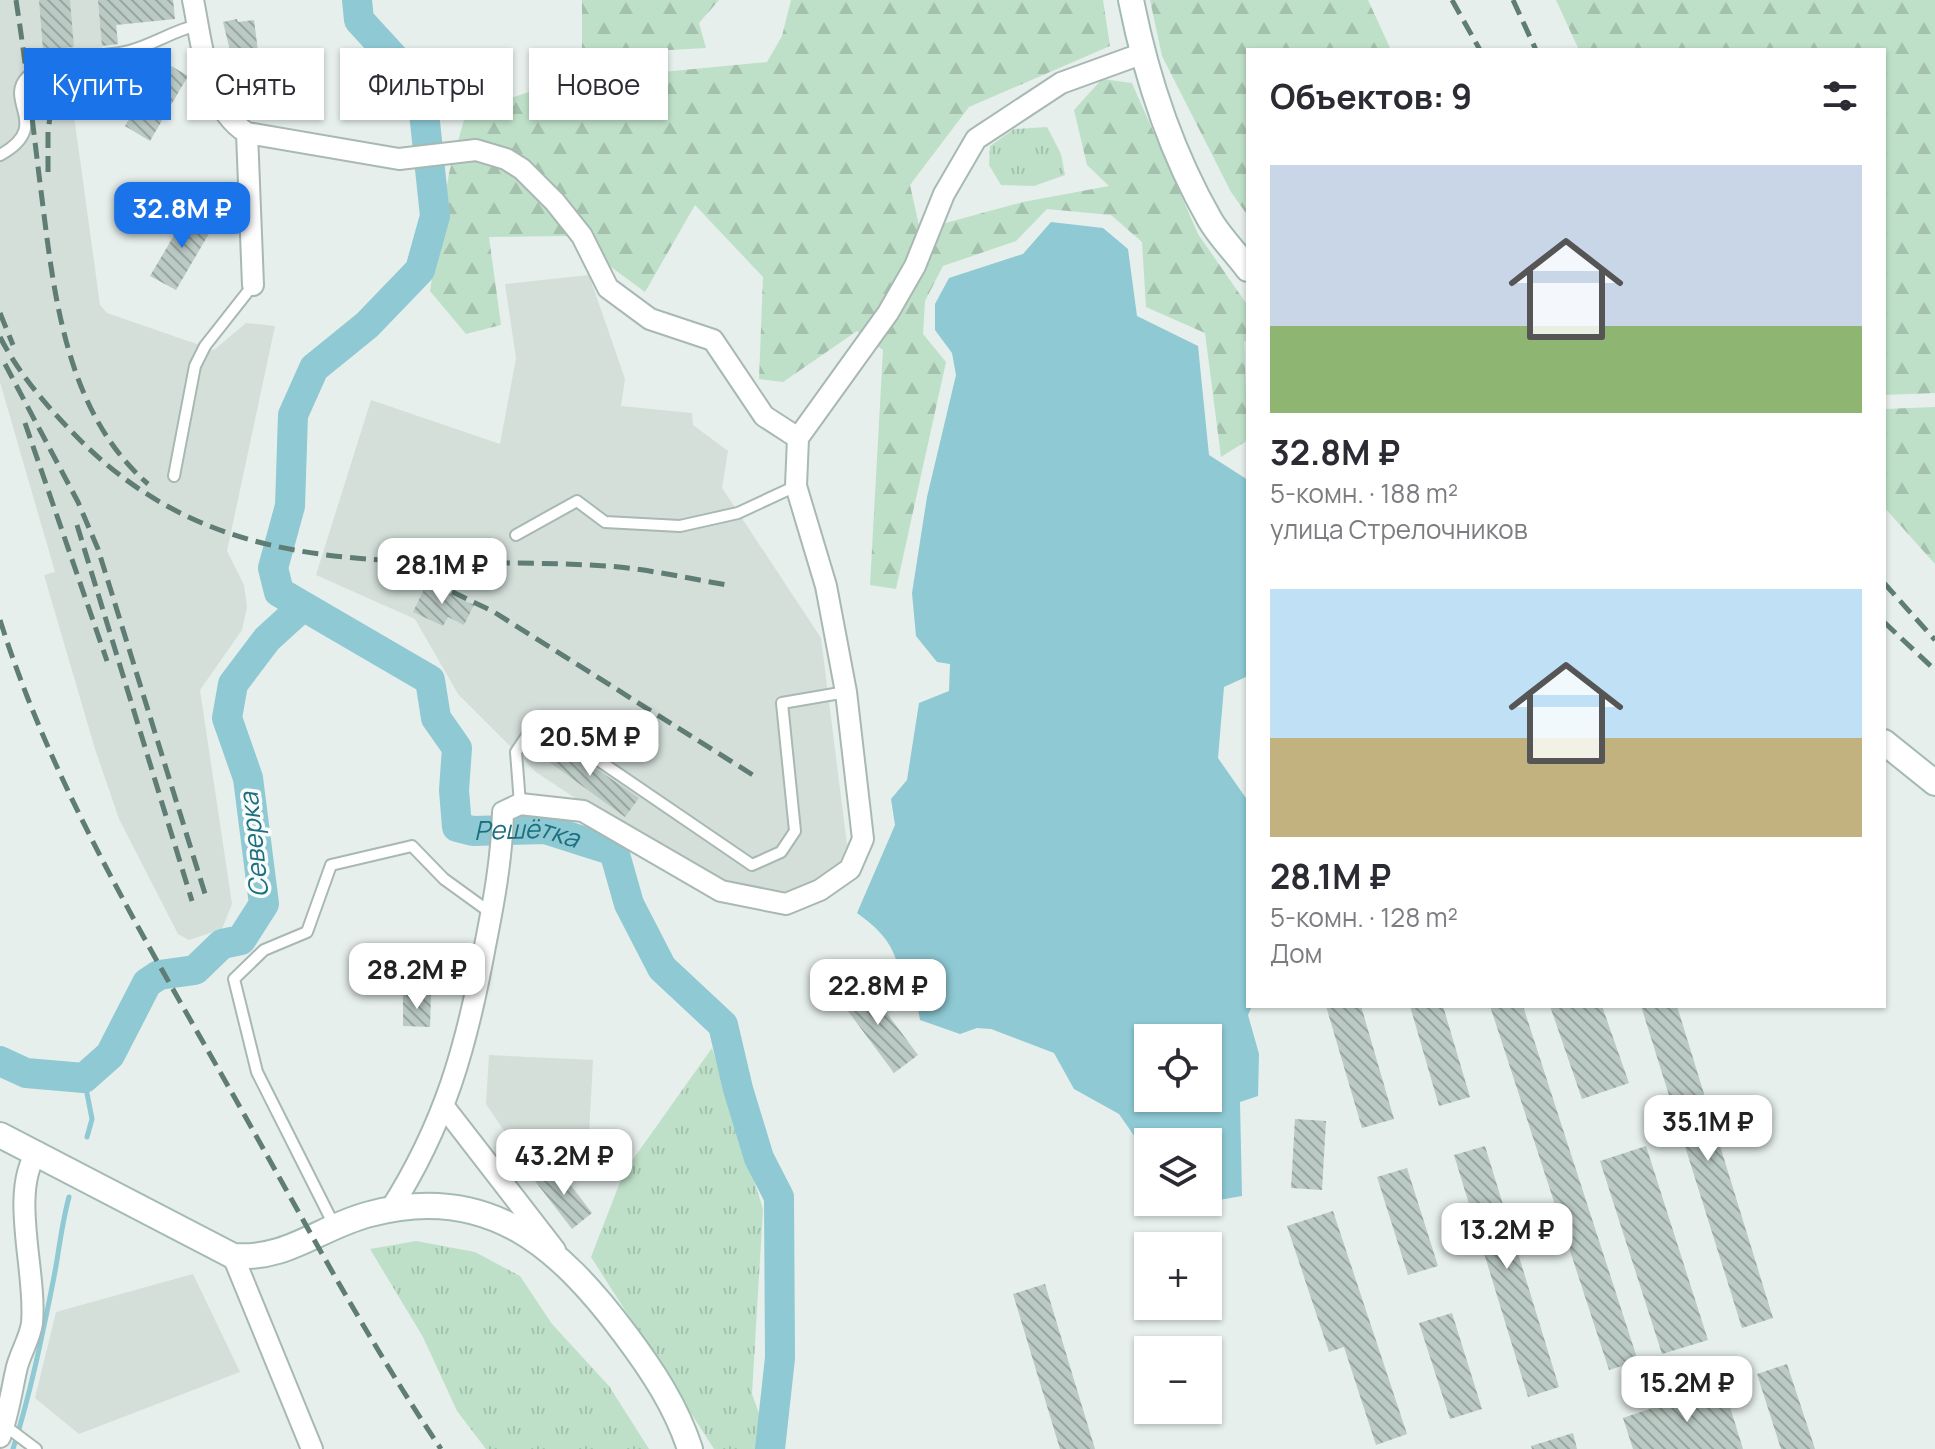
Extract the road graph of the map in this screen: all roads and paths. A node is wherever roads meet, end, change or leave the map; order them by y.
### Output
1 (193, 0) edge
2 (1131, 0) edge
3 (198, 25) junction
4 (1141, 54) junction
5 (247, 133) junction
6 (0, 155) edge
7 (1246, 266) edge
8 (253, 285) joint
9 (798, 438) junction
10 (174, 476) dead end
11 (796, 486) junction
12 (516, 535) dead end
13 (846, 692) junction
14 (1886, 744) edge
15 (1935, 783) edge
16 (512, 808) junction
17 (491, 913) junction
18 (445, 1108) junction
19 (0, 1135) edge
20 (37, 1152) junction
21 (390, 1210) junction
22 (335, 1227) junction
23 (233, 1256) junction
24 (565, 1262) junction
25 (10, 1433) edge
26 (36, 1449) edge
27 (312, 1449) edge
28 (690, 1449) edge

1 - 3 street
2 - 4 street
3 - 5 street
3 - 6 lane
4 - 7 street
4 - 9 street
5 - 8 street
5 - 9 street
8 - 10 lane
9 - 11 street
11 - 12 lane
11 - 13 street
13 - 16 street
13 - 16 lane
14 - 15 street
16 - 17 street
17 - 18 street
17 - 22 lane
18 - 21 street
18 - 24 street
19 - 20 street
20 - 23 street
20 - 25 street
21 - 22 street
21 - 24 street
22 - 23 street
23 - 27 street
24 - 28 street
25 - 26 lane

